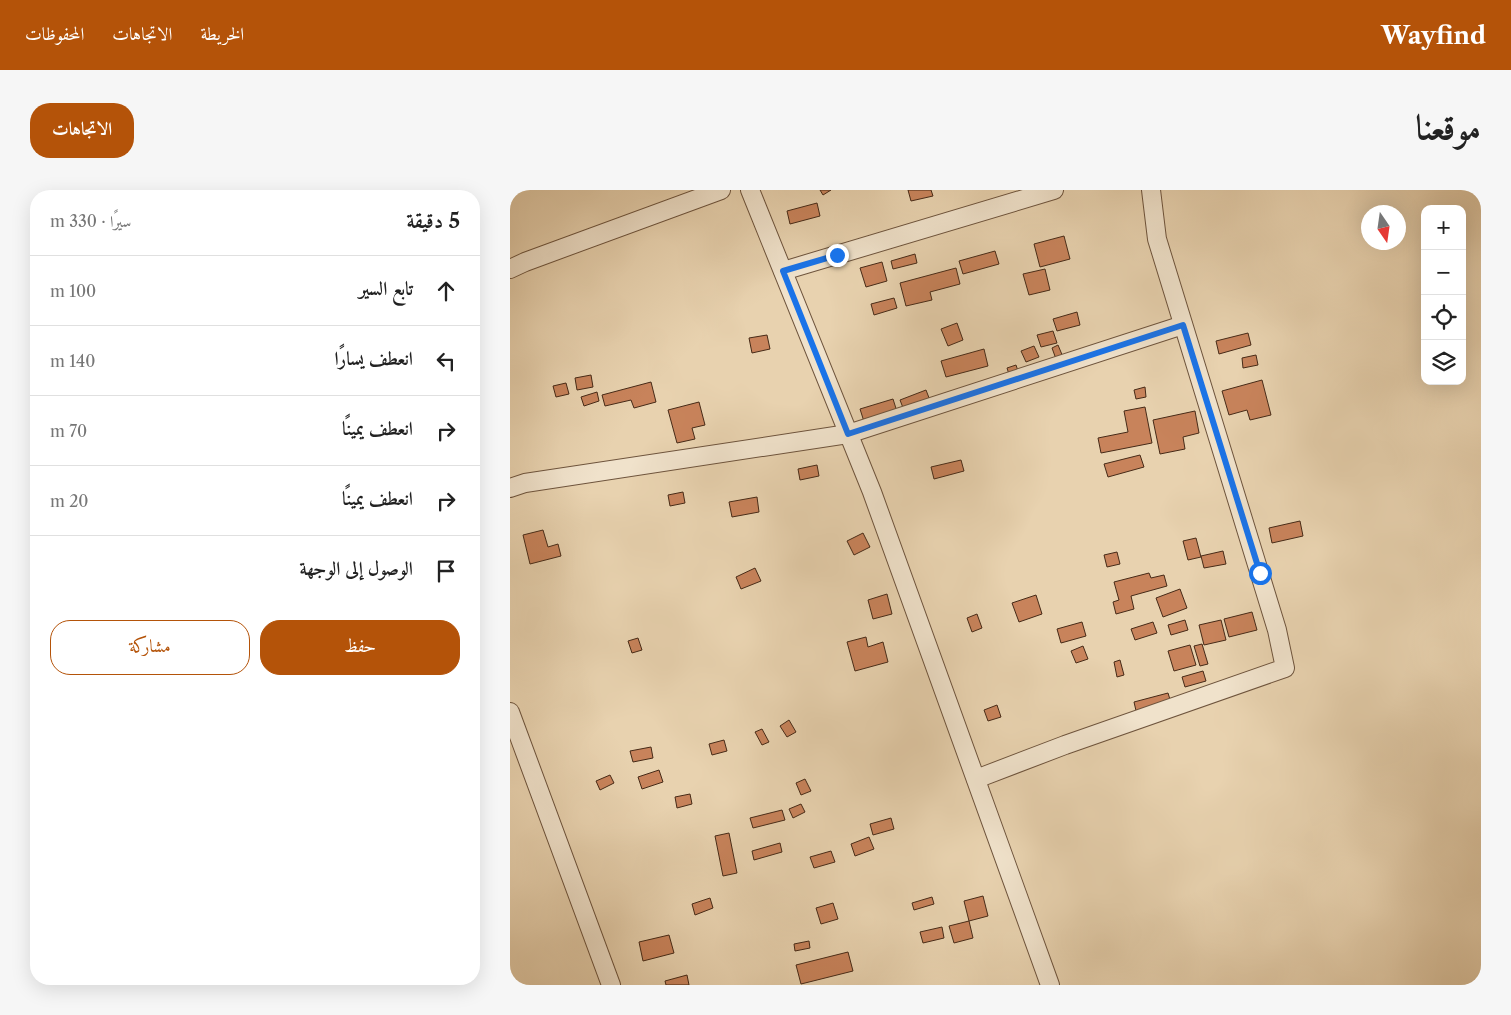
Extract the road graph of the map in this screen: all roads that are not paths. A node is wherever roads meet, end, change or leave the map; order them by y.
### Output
1 (721, 190) edge
2 (750, 190) edge
3 (1054, 190) edge
4 (1152, 190) edge
5 (510, 269) edge
6 (783, 271) junction
7 (1183, 325) junction
8 (848, 434) junction
9 (510, 488) edge
10 (510, 712) edge
11 (976, 779) junction
12 (611, 985) edge
13 (1050, 985) edge

1 - 5 street
2 - 6 street
3 - 6 street
4 - 7 street
6 - 8 street
7 - 8 street
7 - 11 street
8 - 9 street
8 - 11 street
10 - 12 street
11 - 13 street

